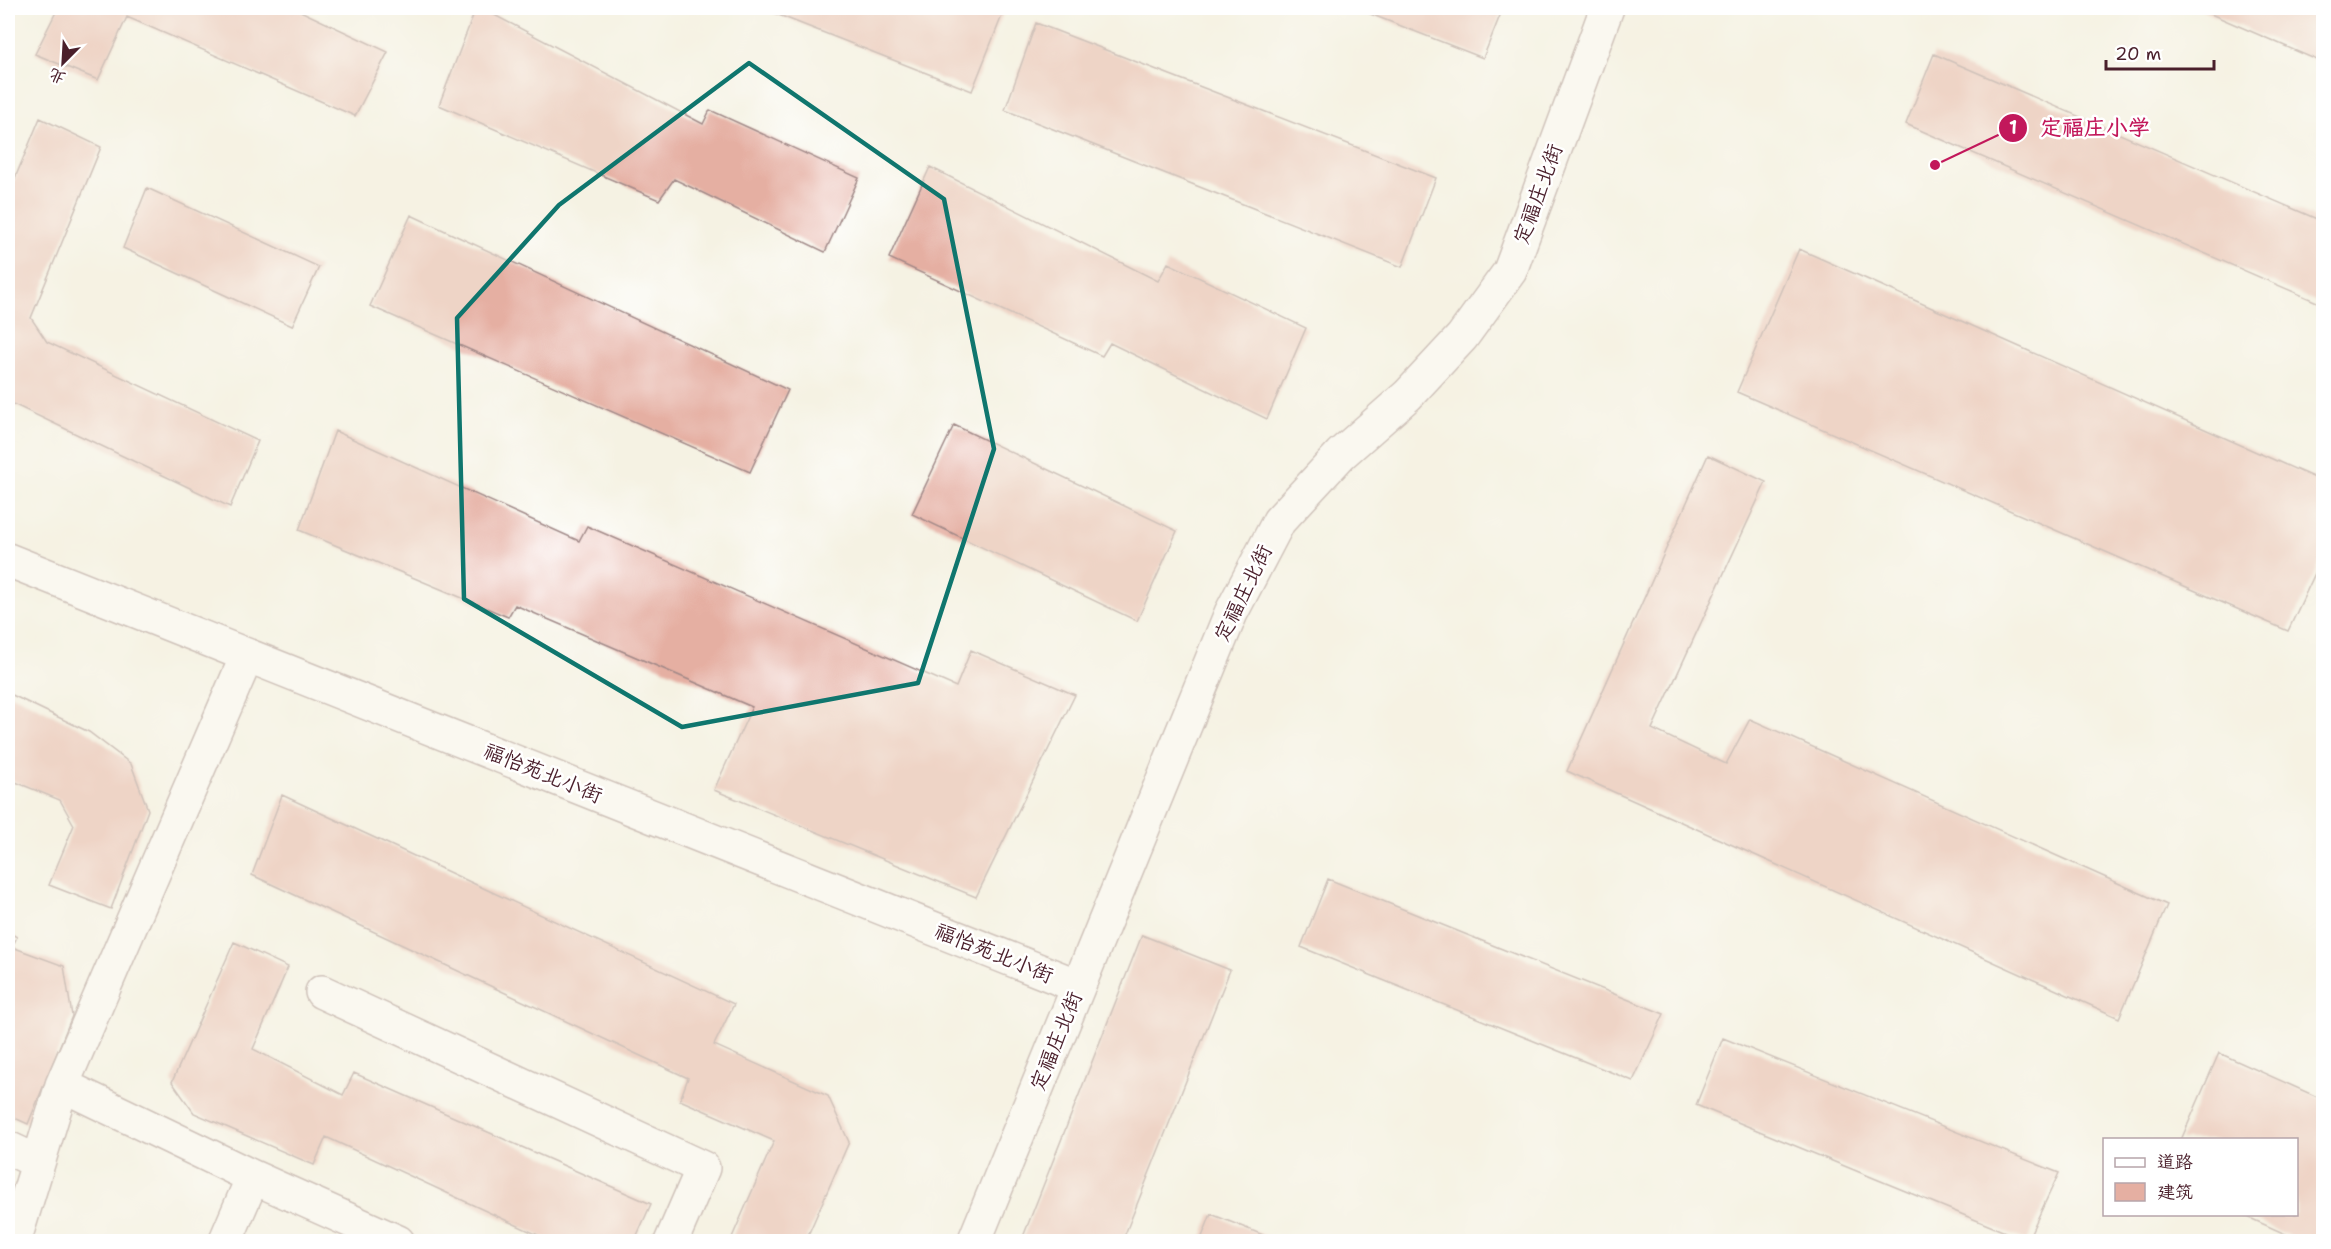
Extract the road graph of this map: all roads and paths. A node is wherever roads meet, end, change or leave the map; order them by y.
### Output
1 (1607, 8) edge
2 (8, 560) edge
3 (247, 656) junction
4 (1078, 986) junction
5 (322, 992) dead end
6 (62, 1085) junction
7 (8, 1148) edge
8 (38, 1162) junction
9 (253, 1177) junction
10 (14, 1242) edge
11 (225, 1242) edge
12 (398, 1242) edge
13 (671, 1242) edge
14 (974, 1242) edge

1 - 4 street, 定福庄北街
2 - 3 street, 福怡苑北小街
3 - 4 street, 福怡苑北小街
3 - 6 street
4 - 14 street, 定福庄北街
5 - 13 street
6 - 8 street
6 - 9 street
7 - 8 street
8 - 10 street
9 - 11 street
9 - 12 street

